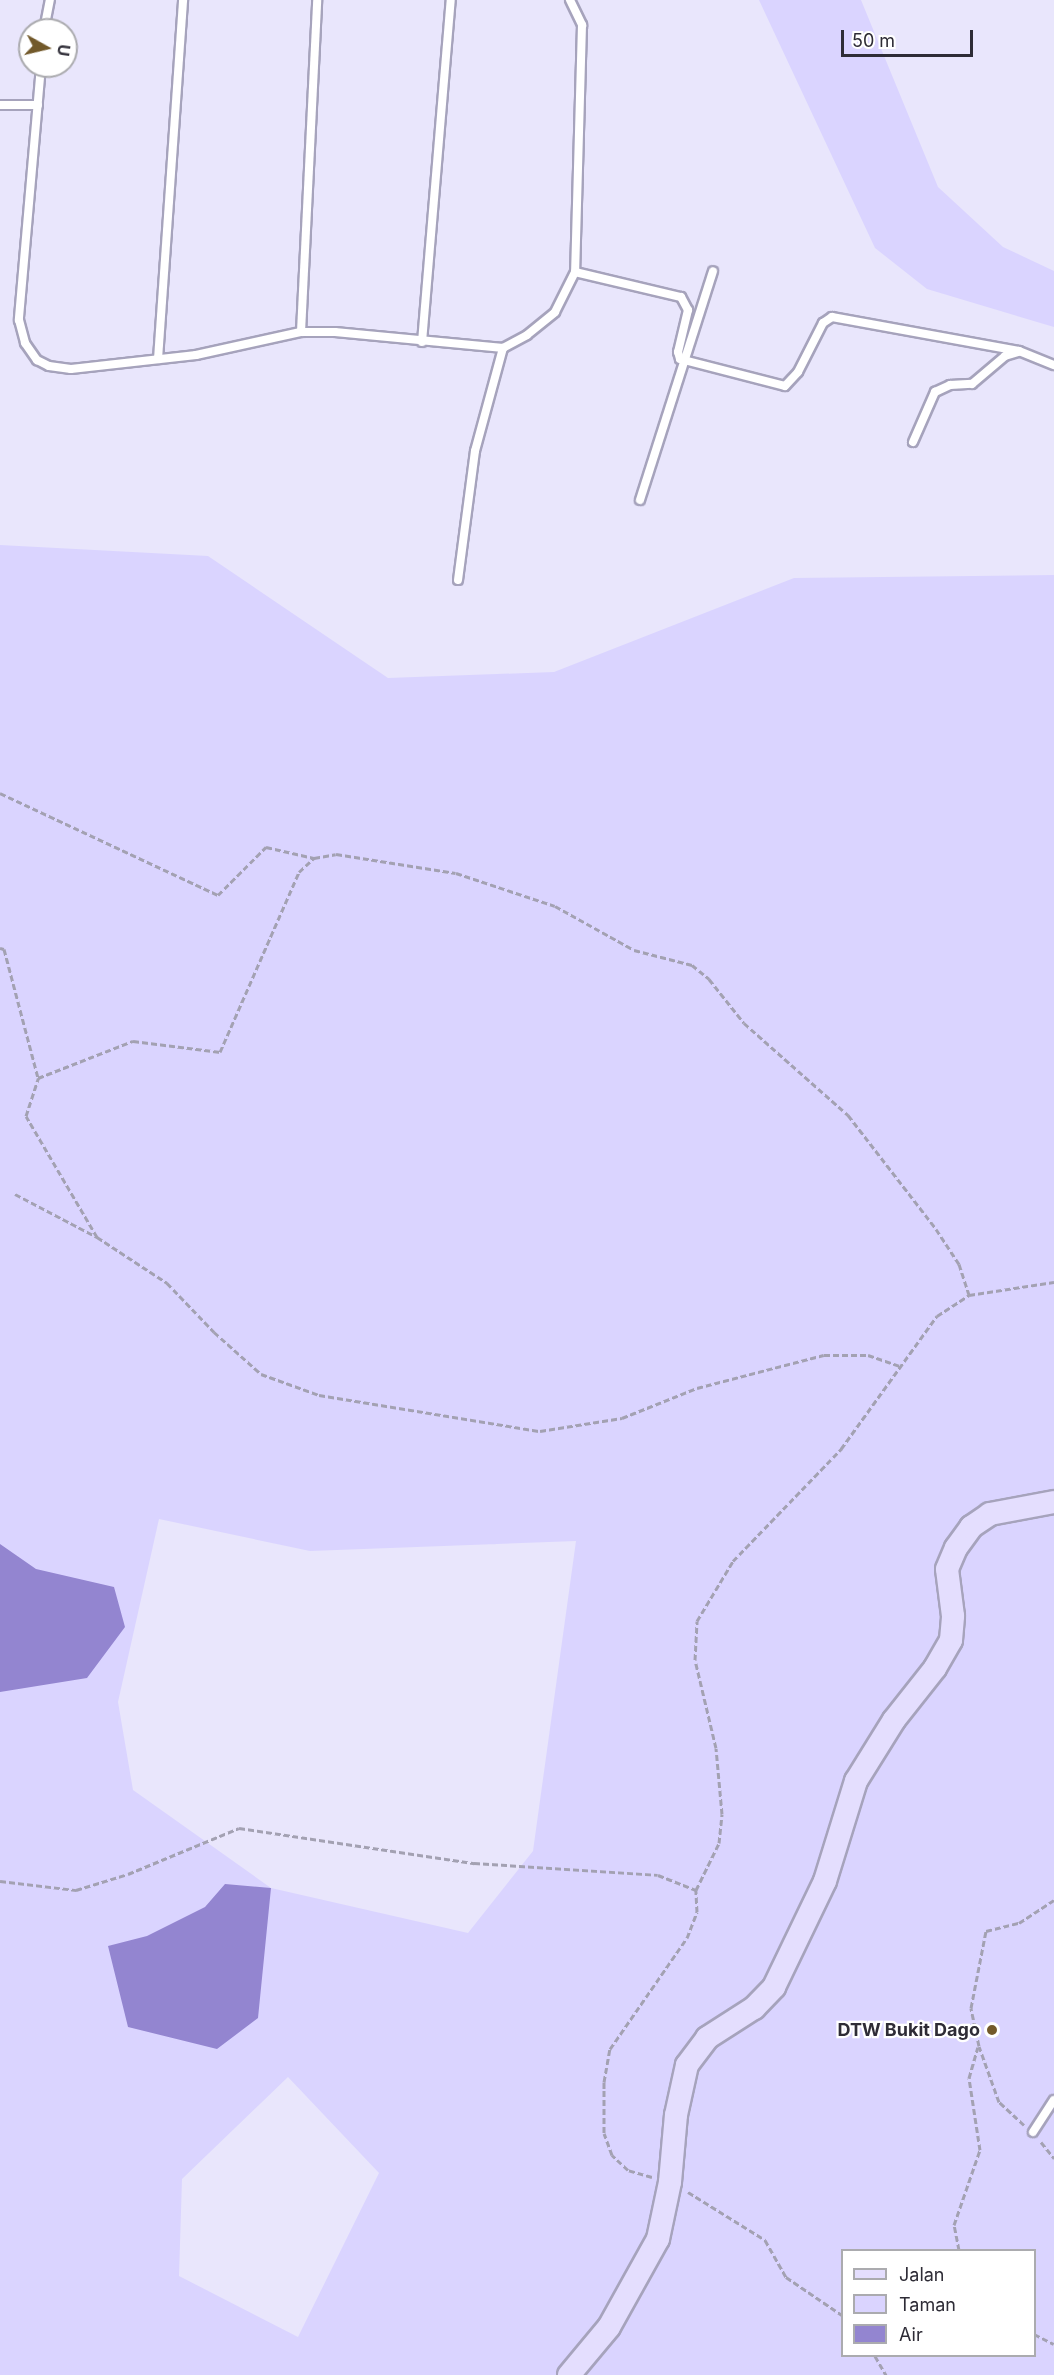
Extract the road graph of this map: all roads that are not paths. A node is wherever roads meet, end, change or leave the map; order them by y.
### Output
1 (50, 0) edge
2 (183, 0) edge
3 (318, 0) edge
4 (451, 0) edge
5 (570, 0) edge
6 (46, 18) edge
7 (40, 78) edge
8 (0, 105) edge
9 (38, 105) junction
10 (713, 271) dead end
11 (575, 272) junction
12 (301, 332) junction
13 (422, 342) junction
14 (504, 348) junction
15 (1019, 351) junction
16 (158, 359) junction
17 (685, 363) junction
18 (1054, 365) edge
19 (913, 442) dead end
20 (640, 500) dead end
21 (458, 580) dead end
22 (1054, 1502) edge
23 (1054, 2100) edge
24 (1033, 2132) road end
25 (569, 2375) edge

1 - 6 lane
2 - 16 lane
3 - 12 lane
4 - 13 lane
5 - 11 lane
7 - 9 lane
8 - 9 lane
9 - 16 lane
10 - 17 lane
11 - 14 lane
11 - 17 lane
12 - 13 lane
12 - 16 lane
13 - 14 lane
14 - 21 lane
15 - 17 lane
15 - 18 lane
15 - 19 lane
17 - 20 lane
22 - 25 street
23 - 24 lane

